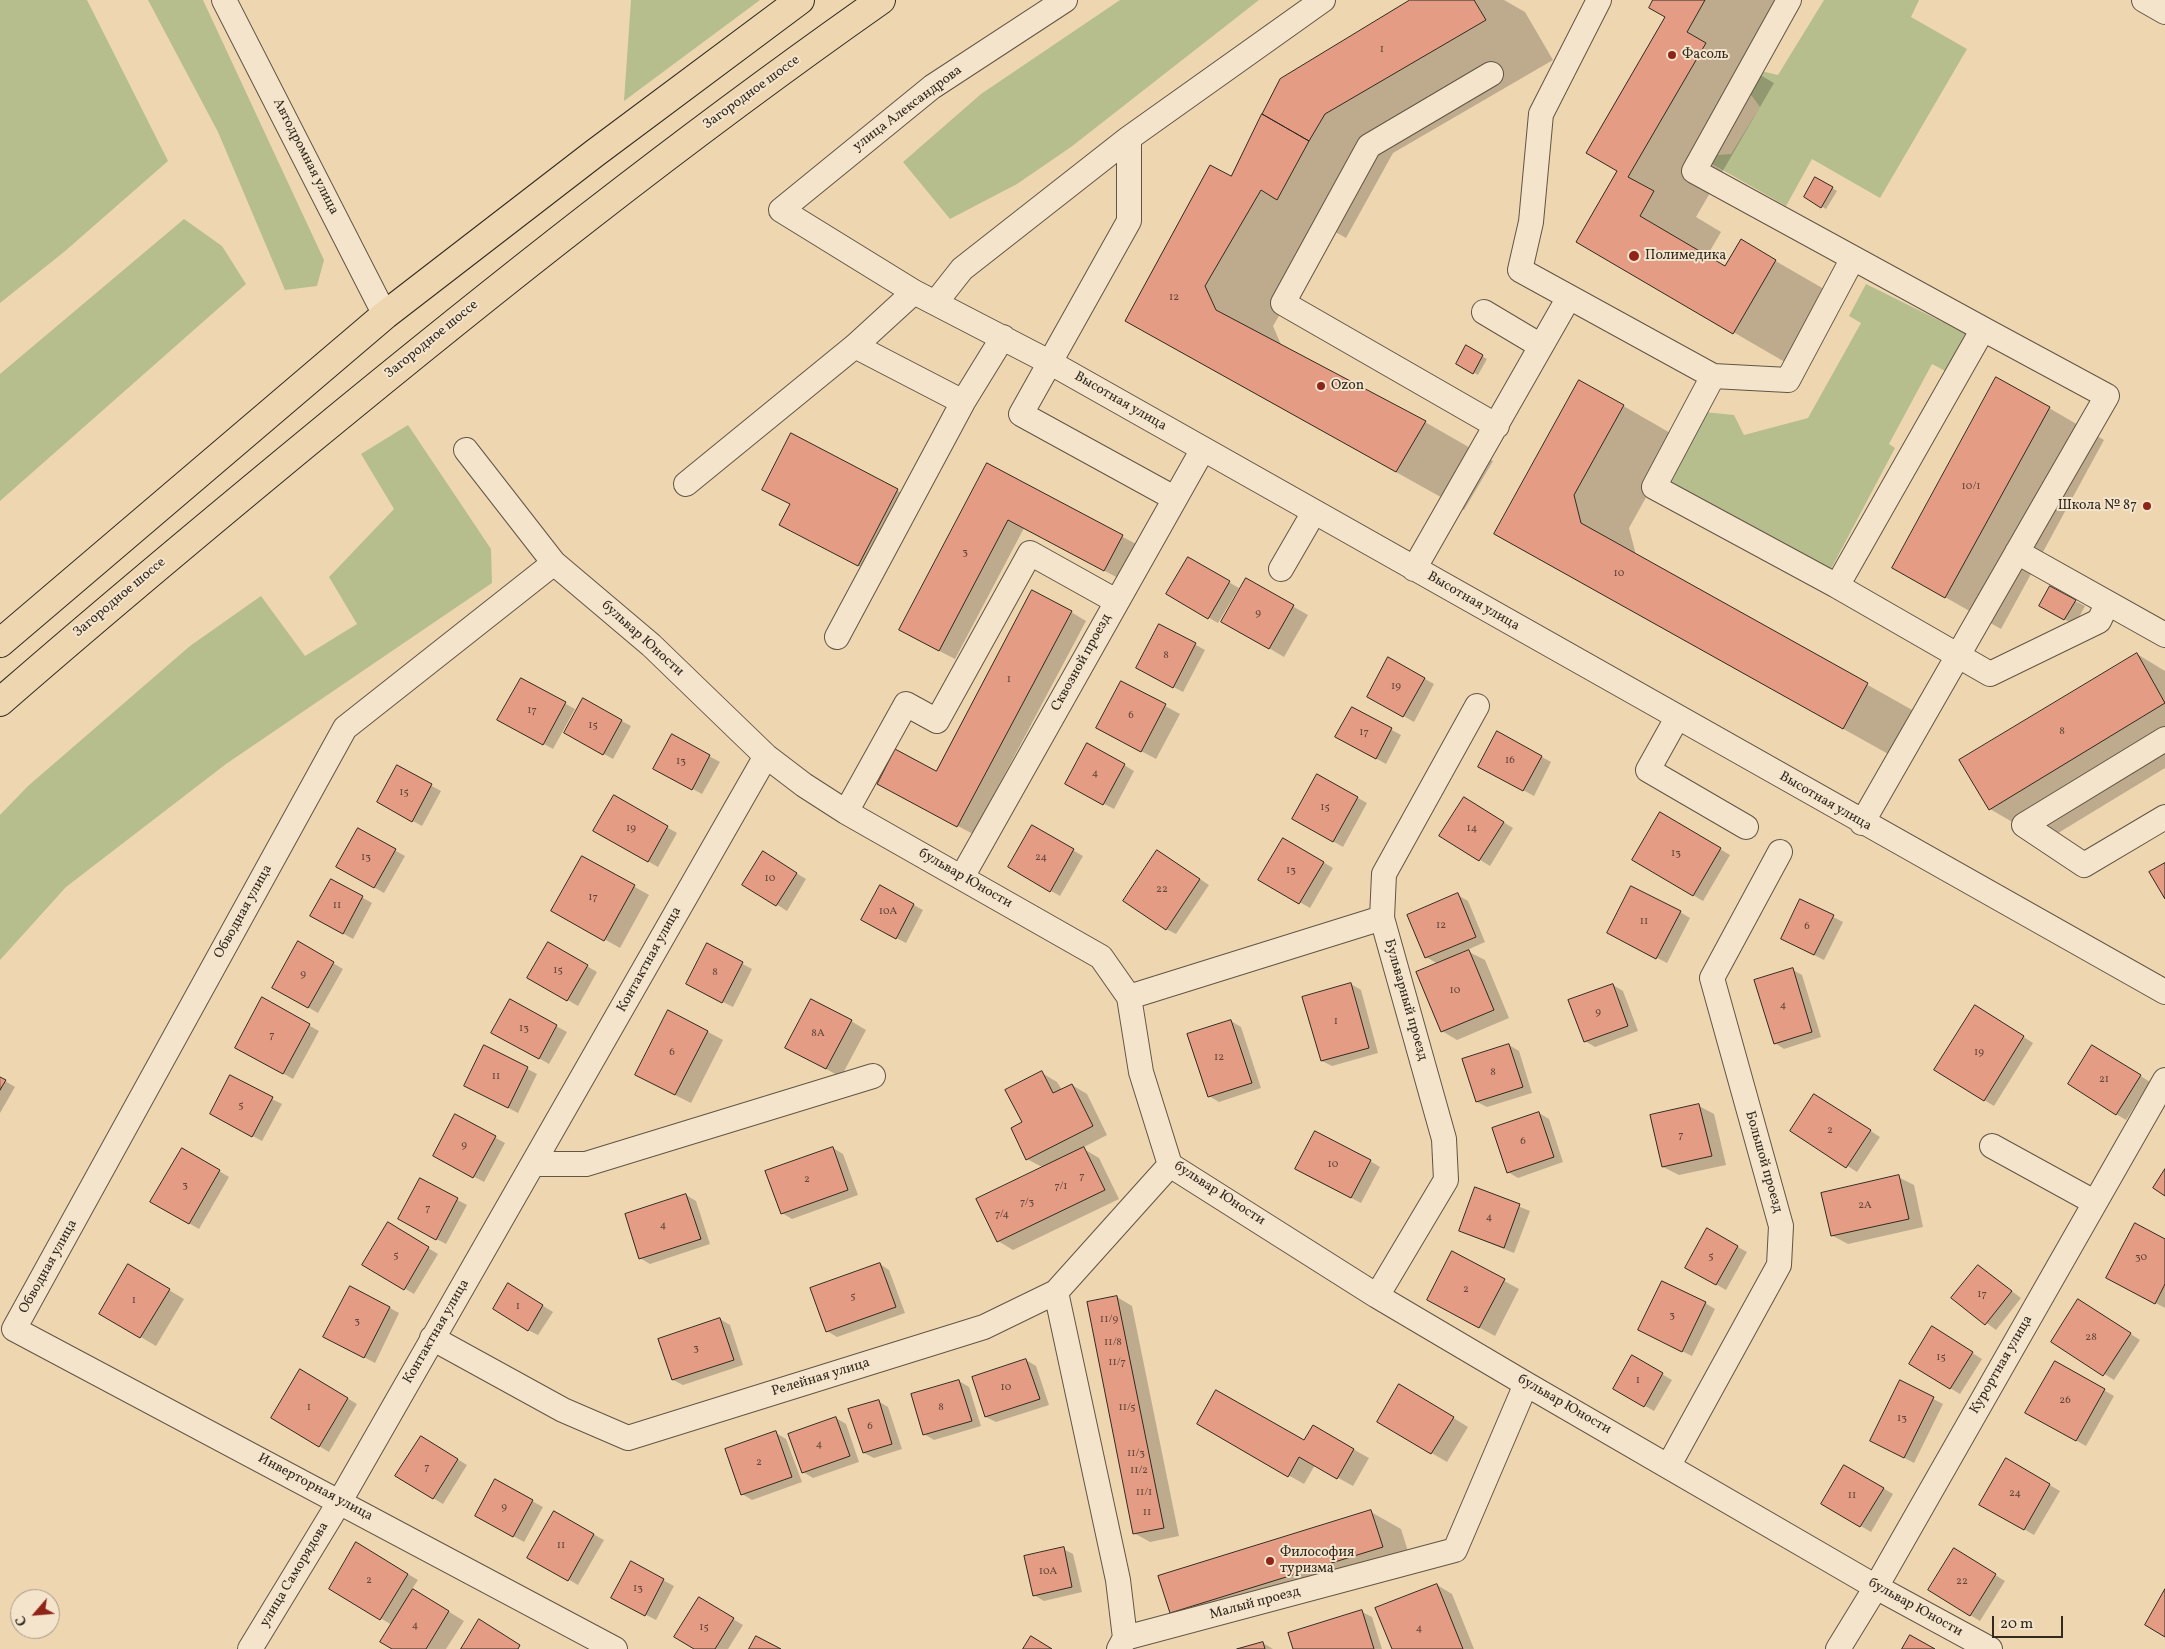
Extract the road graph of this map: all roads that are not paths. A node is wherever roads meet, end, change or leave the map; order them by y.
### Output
1 (224, 0) edge
2 (800, 0) edge
3 (881, 0) edge
4 (1065, 0) edge
5 (1323, 0) edge
6 (1599, 0) edge
7 (1788, 0) edge
8 (2144, 0) edge
9 (2165, 12) edge
10 (1491, 74) dead end
11 (1130, 138) junction
12 (781, 210) joint
13 (1853, 258) junction
14 (914, 292) junction
15 (1568, 298) junction
16 (936, 302) junction
17 (1484, 312) dead end
18 (385, 315) junction
19 (1983, 329) junction
20 (1003, 337) junction
21 (855, 346) junction
22 (1541, 346) junction
23 (1051, 363) junction
24 (1713, 376) junction
25 (963, 402) junction
26 (1496, 426) junction
27 (1203, 449) junction
28 (466, 450) dead end
29 (686, 484) dead end
30 (1174, 498) junction
31 (1314, 512) junction
32 (2017, 552) junction
33 (554, 563) junction
34 (1281, 569) dead end
35 (1414, 569) junction
36 (1837, 586) junction
37 (1116, 601) junction
38 (2107, 604) junction
39 (2165, 635) edge
40 (837, 637) dead end
41 (0, 643) edge
42 (1958, 655) junction
43 (0, 702) edge
44 (1476, 706) dead end
45 (1678, 718) junction
46 (2165, 739) edge
47 (766, 756) junction
48 (846, 812) junction
49 (2165, 817) edge
50 (1862, 823) junction
51 (1746, 827) dead end
52 (1780, 852) dead end
53 (962, 877) junction
54 (1382, 918) junction
55 (2165, 992) edge
56 (1129, 997) junction
57 (873, 1076) dead end
58 (2165, 1080) edge
59 (1992, 1146) dead end
60 (534, 1164) junction
61 (1170, 1165) junction
62 (2094, 1202) junction
63 (1056, 1292) junction
64 (1377, 1296) junction
65 (14, 1329) joint
66 (432, 1338) junction
67 (1526, 1384) junction
68 (1670, 1466) junction
69 (340, 1501) junction
70 (1876, 1587) junction
71 (1122, 1644) edge
72 (250, 1649) edge
73 (615, 1649) edge
74 (1838, 1649) edge
75 (1990, 1649) edge

1 - 18 street, Автодромная улица
2 - 18 highway
3 - 43 highway, Загородное шоссе
4 - 12 street, улица Александрова
5 - 11 street
6 - 15 street
7 - 13 street
8 - 9 street
10 - 26 street
11 - 16 street
11 - 23 street
12 - 14 street, Высотная улица
13 - 19 street
13 - 24 street
14 - 16 street, Высотная улица
14 - 21 street
15 - 22 street
15 - 24 street
16 - 20 street, Высотная улица
17 - 22 street
18 - 41 highway
19 - 32 street
19 - 36 street
20 - 23 street, Высотная улица
20 - 25 street
21 - 25 street
21 - 29 street
22 - 26 street
23 - 27 street, Высотная улица
23 - 30 street
24 - 36 street
25 - 40 street
26 - 35 street
27 - 30 street, Сквозной проезд
27 - 31 street, Высотная улица
28 - 33 street, бульвар Юности
30 - 37 street, Сквозной проезд
31 - 34 street
31 - 35 street, Высотная улица
32 - 38 street
32 - 42 street
33 - 47 street, бульвар Юности
33 - 65 street, Обводная улица
35 - 45 street, Высотная улица
36 - 42 street
37 - 48 street
37 - 53 street, Сквозной проезд
38 - 39 street
38 - 42 street
42 - 50 street
44 - 54 street, Бульварный проезд
45 - 50 street, Высотная улица
45 - 51 street
46 - 49 street
47 - 48 street, бульвар Юности
47 - 60 street, Контактная улица
48 - 53 street, бульвар Юности
50 - 55 street, Высотная улица
52 - 68 street, Большой проезд
53 - 56 street, бульвар Юности
54 - 56 street
54 - 64 street, Бульварный проезд
56 - 61 street, бульвар Юности
57 - 60 street
58 - 62 street, Курортная улица
59 - 62 street
60 - 66 street, Контактная улица
61 - 63 street, Релейная улица
61 - 64 street, бульвар Юности
62 - 70 street, Курортная улица
63 - 66 street, Релейная улица
63 - 71 street
64 - 67 street, бульвар Юности
65 - 69 street, Инверторная улица
66 - 69 street, Контактная улица
67 - 68 street, бульвар Юности
67 - 71 street, Малый проезд
68 - 70 street, бульвар Юности
69 - 72 street, улица Саморядова
69 - 73 street, Инверторная улица
70 - 74 street, Курортная улица
70 - 75 street, бульвар Юности

